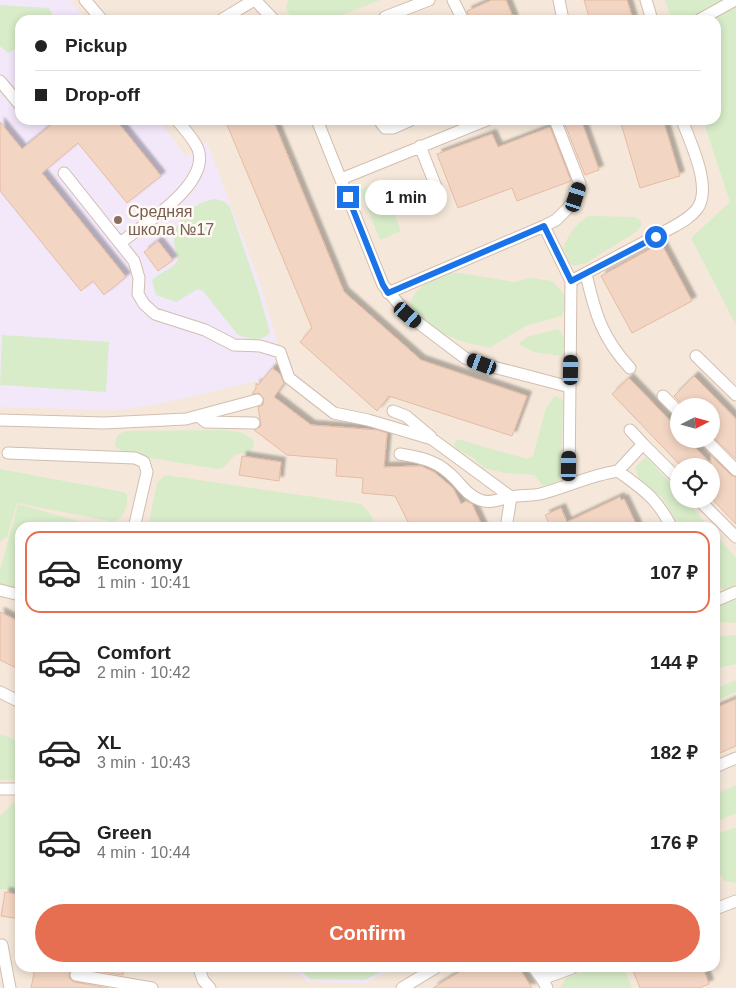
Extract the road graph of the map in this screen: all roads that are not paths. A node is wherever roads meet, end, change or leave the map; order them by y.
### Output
1 (85, 0) edge
2 (255, 0) edge
3 (429, 0) edge
4 (453, 0) edge
5 (559, 0) edge
6 (646, 0) edge
7 (736, 0) edge
8 (98, 15) edge
9 (230, 15) edge
10 (269, 15) edge
11 (389, 15) edge
12 (461, 15) edge
13 (562, 15) edge
14 (650, 15) edge
15 (708, 15) edge
16 (0, 82) edge
17 (15, 99) edge
18 (181, 125) edge
19 (319, 125) edge
20 (382, 125) edge
21 (399, 125) edge
22 (474, 125) edge
23 (557, 125) edge
24 (684, 125) edge
25 (420, 146) junction
26 (64, 173) dead end
27 (341, 179) junction
28 (440, 197) dead end
29 (544, 226) junction
30 (120, 243) junction
31 (586, 274) junction
32 (571, 281) junction
33 (388, 293) junction
34 (696, 356) dead end
35 (630, 368) dead end
36 (570, 387) junction
37 (736, 395) edge
38 (663, 396) dead end
39 (257, 400) dead end
40 (670, 403) edge
41 (394, 411) dead end
42 (198, 416) junction
43 (0, 420) edge
44 (254, 423) dead end
45 (630, 430) dead end
46 (432, 439) junction
47 (643, 444) junction
48 (714, 448) edge
49 (8, 453) dead end
50 (400, 454) dead end
51 (736, 470) edge
52 (618, 471) junction
53 (670, 471) edge
54 (569, 484) junction
55 (511, 496) junction
56 (707, 508) edge
57 (135, 522) edge
58 (507, 522) edge
59 (669, 522) edge
60 (736, 538) edge
61 (0, 590) edge
62 (736, 592) edge
63 (15, 594) edge
64 (720, 599) edge
65 (0, 692) edge
66 (15, 700) edge
67 (736, 758) edge
68 (720, 765) edge
69 (0, 789) edge
70 (15, 789) edge
71 (736, 901) edge
72 (720, 907) edge
73 (2, 945) dead end
74 (200, 972) edge
75 (428, 972) edge
76 (537, 972) edge
77 (565, 972) edge
78 (76, 975) dead end
79 (545, 983) edge
80 (10, 988) edge
81 (152, 988) edge
82 (210, 988) edge
83 (402, 988) edge

1 - 8 lane
2 - 9 lane
2 - 10 lane
3 - 11 lane
4 - 12 lane
5 - 13 lane
6 - 14 lane
7 - 15 lane
16 - 17 lane
18 - 30 lane
19 - 27 lane
20 - 21 lane
22 - 25 lane
23 - 29 lane
24 - 31 lane
25 - 27 lane
25 - 28 lane
26 - 30 lane
27 - 33 lane
29 - 32 lane
29 - 33 lane
30 - 46 lane
31 - 32 lane
31 - 35 lane
32 - 36 lane
33 - 36 lane
34 - 37 lane
36 - 54 lane
38 - 40 lane
39 - 42 lane
41 - 46 lane
42 - 43 lane
42 - 44 lane
45 - 47 lane
46 - 55 lane
47 - 52 lane
47 - 53 lane
48 - 51 lane
49 - 57 lane
50 - 55 lane
52 - 54 lane
52 - 59 lane
54 - 55 lane
55 - 58 lane
56 - 60 lane
61 - 63 lane
62 - 64 lane
65 - 66 lane
67 - 68 lane
69 - 70 lane
71 - 72 lane
73 - 80 lane
74 - 82 lane
75 - 83 lane
76 - 79 lane
77 - 79 lane
78 - 81 lane

